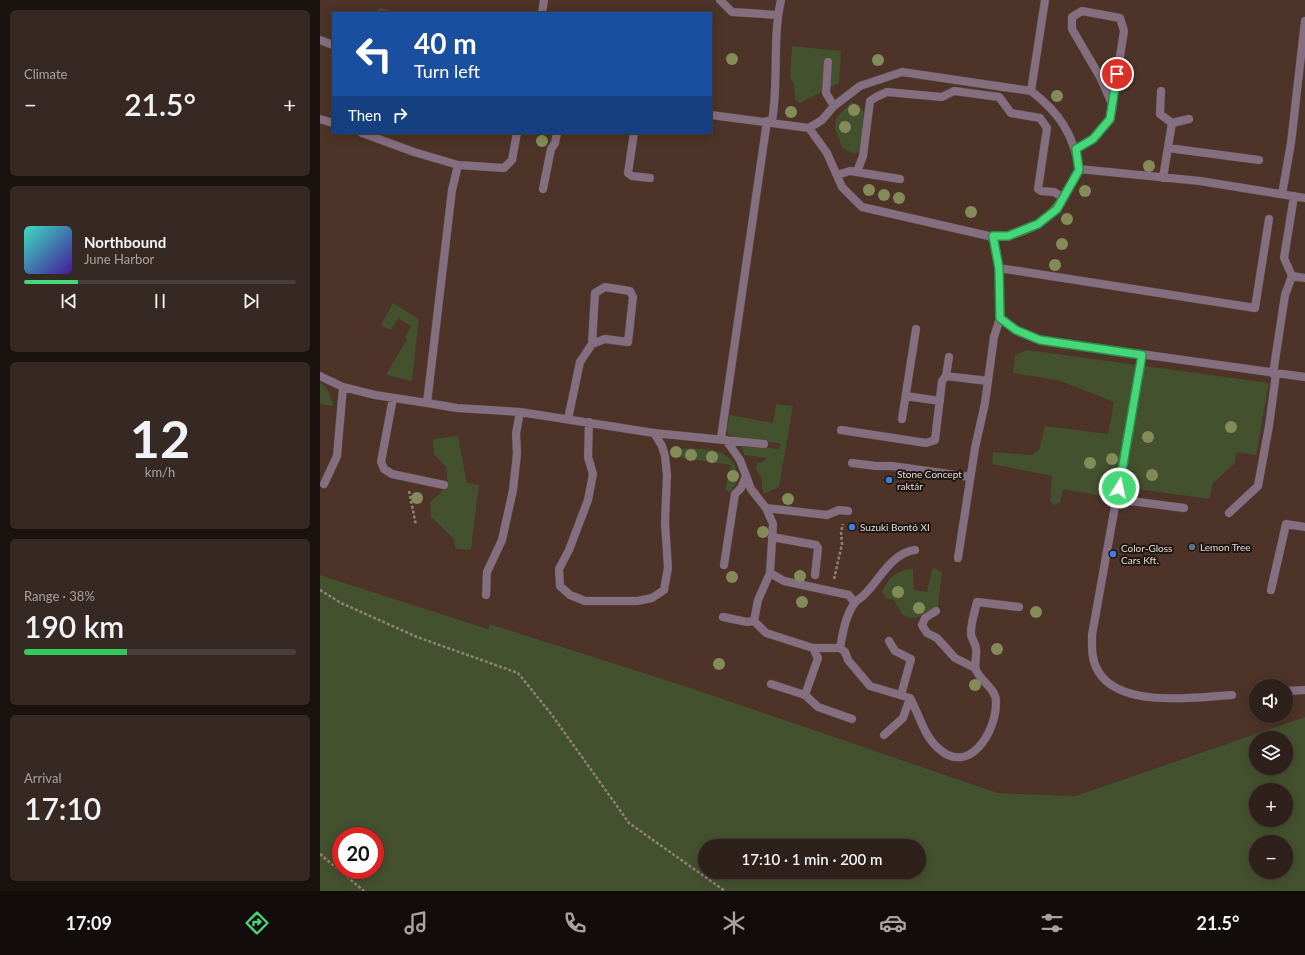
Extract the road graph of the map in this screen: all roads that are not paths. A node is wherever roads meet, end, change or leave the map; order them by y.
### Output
1 (544, 0) edge
2 (720, 0) edge
3 (781, 0) edge
4 (1045, 0) edge
5 (542, 12) edge
6 (778, 15) junction
7 (1305, 21) edge
8 (320, 40) edge
9 (332, 45) edge
10 (828, 62) dead end
11 (1302, 70) edge
12 (1031, 91) junction
13 (1161, 92) dead end
14 (1112, 104) junction
15 (834, 106) junction
16 (712, 115) edge
17 (320, 118) edge
18 (1189, 119) dead end
19 (769, 121) junction
20 (332, 123) edge
21 (1172, 123) junction
22 (809, 128) junction
23 (365, 134) edge
24 (517, 134) edge
25 (557, 134) edge
26 (634, 134) edge
27 (1168, 148) junction
28 (1076, 149) junction
29 (1259, 160) dead end
30 (458, 165) junction
31 (1079, 170) junction
32 (857, 172) junction
33 (837, 175) junction
34 (650, 178) dead end
35 (1163, 178) junction
36 (900, 179) dead end
37 (543, 189) dead end
38 (1282, 194) junction
39 (1294, 196) junction
40 (1064, 198) junction
41 (1305, 198) edge
42 (1268, 219) dead end
43 (993, 236) junction
44 (999, 268) junction
45 (1292, 276) junction
46 (1305, 278) edge
47 (1000, 318) junction
48 (916, 329) dead end
49 (592, 344) junction
50 (1142, 355) junction
51 (950, 357) dead end
52 (1275, 374) junction
53 (320, 376) edge
54 (946, 376) junction
55 (1305, 377) edge
56 (988, 381) junction
57 (343, 387) junction
58 (906, 396) junction
59 (393, 398) junction
60 (940, 401) junction
61 (427, 403) junction
62 (520, 412) junction
63 (568, 419) junction
64 (902, 419) dead end
65 (589, 422) junction
66 (841, 430) dead end
67 (654, 433) junction
68 (724, 439) junction
69 (764, 444) dead end
70 (852, 463) dead end
71 (746, 476) junction
72 (970, 477) junction
73 (324, 484) dead end
74 (444, 485) dead end
75 (1116, 502) junction
76 (766, 508) junction
77 (1184, 508) dead end
78 (845, 511) road end
79 (1229, 513) dead end
80 (1305, 527) edge
81 (772, 537) junction
82 (915, 550) dead end
83 (958, 558) dead end
84 (724, 565) dead end
85 (770, 573) junction
86 (814, 575) dead end
87 (1271, 590) dead end
88 (486, 595) dead end
89 (854, 602) junction
90 (1019, 607) dead end
91 (936, 611) dead end
92 (723, 617) dead end
93 (754, 621) junction
94 (889, 641) dead end
95 (813, 648) junction
96 (840, 648) junction
97 (975, 668) junction
98 (771, 684) dead end
99 (1305, 690) edge
100 (1293, 691) edge
101 (805, 695) junction
102 (900, 695) junction
103 (1232, 695) dead end
104 (910, 698) junction
105 (852, 719) dead end
106 (884, 735) dead end

1 - 5 lane
2 - 6 lane
3 - 6 lane
4 - 12 lane
6 - 19 lane
7 - 11 lane
8 - 9 lane
10 - 15 lane
11 - 38 lane
12 - 15 lane
12 - 28 lane
13 - 21 lane
14 - 14 lane
14 - 28 lane
15 - 22 lane
16 - 19 lane
17 - 20 lane
18 - 21 lane
19 - 22 lane
19 - 68 lane
21 - 27 lane
22 - 33 lane
23 - 30 lane
24 - 30 lane
25 - 37 lane
26 - 34 lane
27 - 29 lane
27 - 35 lane
28 - 31 lane
30 - 61 lane
31 - 35 lane
31 - 40 lane
32 - 33 lane
32 - 36 lane
32 - 40 lane
33 - 43 lane
35 - 38 lane
38 - 39 lane
39 - 41 lane
39 - 45 lane
40 - 43 lane
42 - 44 lane
43 - 44 lane
44 - 47 lane
45 - 46 lane
45 - 52 lane
47 - 50 lane
47 - 56 lane
48 - 58 lane
49 - 49 lane
49 - 63 lane
50 - 52 lane
50 - 75 lane
51 - 54 lane
52 - 55 lane
52 - 79 lane
53 - 57 lane
54 - 56 lane
54 - 60 lane
56 - 72 lane
57 - 59 lane
57 - 73 lane
58 - 60 lane
58 - 64 lane
59 - 61 lane
59 - 74 lane
60 - 66 lane
61 - 62 lane
62 - 63 lane
62 - 88 lane
63 - 65 lane
65 - 67 lane
65 - 67 lane
67 - 68 lane
68 - 69 lane
68 - 71 lane
70 - 72 lane
71 - 76 lane
71 - 84 lane
72 - 83 lane
75 - 77 lane
75 - 103 lane
76 - 78 lane
76 - 81 lane
80 - 87 lane
81 - 85 lane
81 - 86 lane
82 - 89 lane
85 - 89 lane
85 - 93 lane
89 - 96 lane
90 - 97 lane
91 - 97 lane
92 - 93 lane
93 - 95 lane
94 - 102 lane
95 - 96 lane
95 - 101 lane
96 - 102 lane
97 - 104 lane
98 - 101 lane
99 - 100 lane
101 - 105 lane
102 - 104 lane
104 - 106 lane

